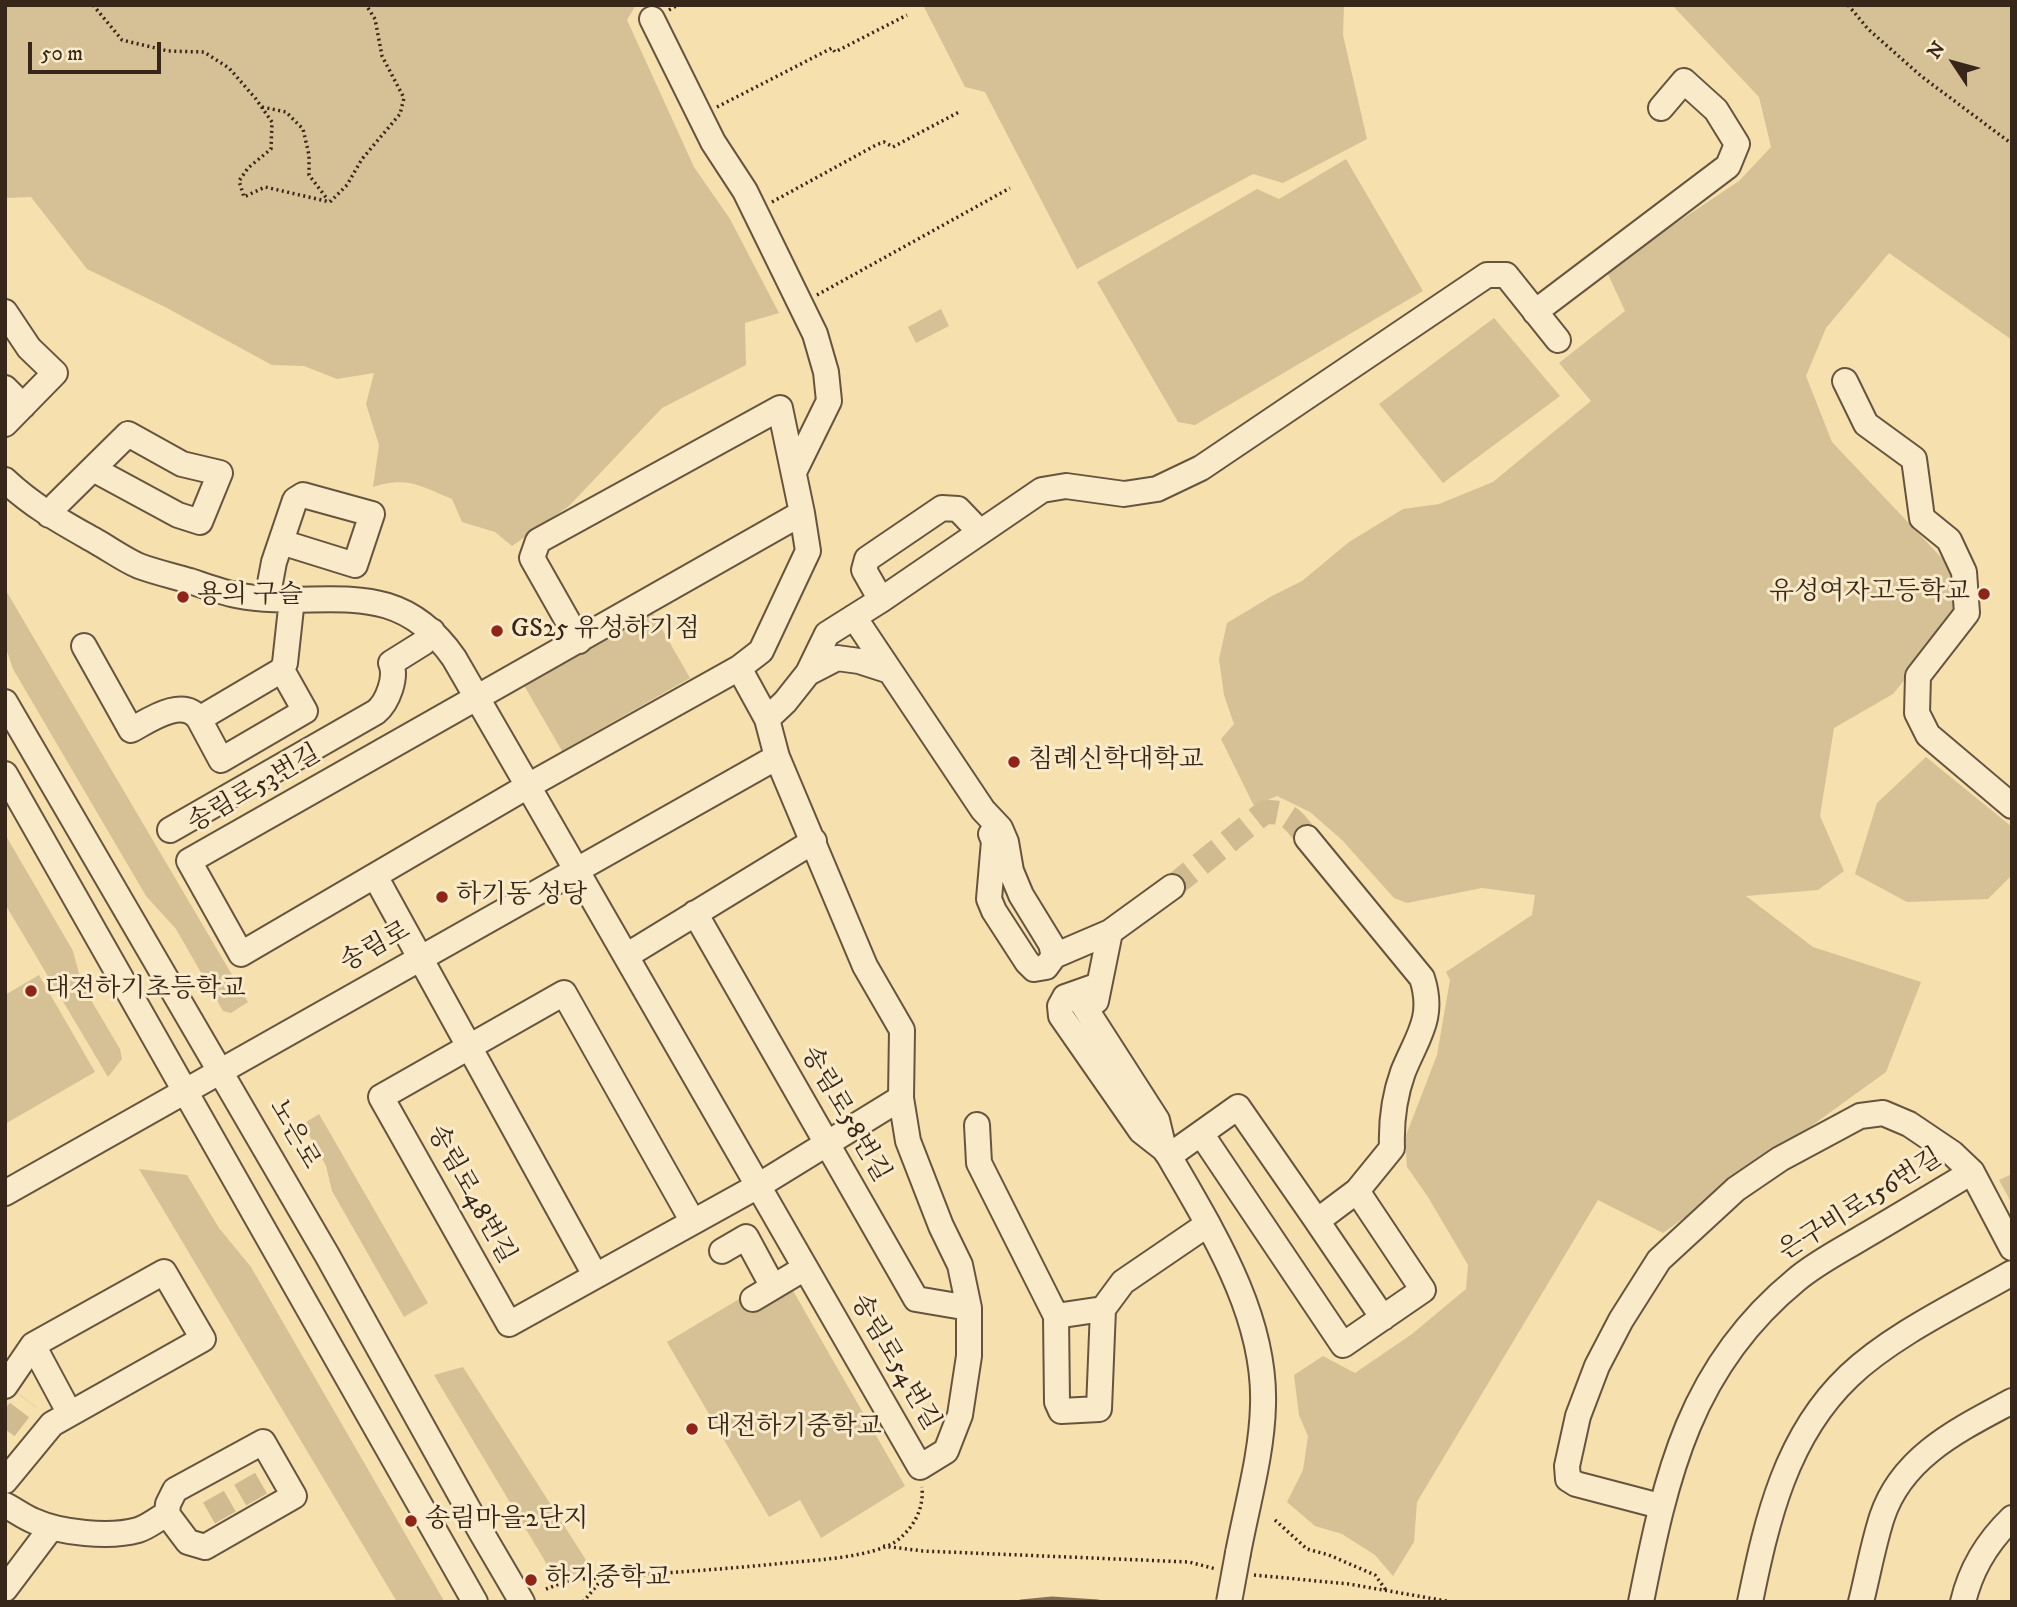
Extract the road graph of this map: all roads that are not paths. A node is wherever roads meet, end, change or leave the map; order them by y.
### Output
1 (652, 19) dead end
2 (1661, 108) dead end
3 (5, 312) edge
4 (1535, 312) junction
5 (1558, 340) dead end
6 (1845, 381) dead end
7 (5, 388) edge
8 (23, 406) junction
9 (5, 424) edge
10 (93, 469) junction
11 (793, 472) junction
12 (5, 480) edge
13 (802, 513) junction
14 (50, 515) junction
15 (980, 532) junction
16 (281, 542) dead end
17 (267, 598) junction
18 (292, 599) junction
19 (881, 600) junction
20 (854, 617) junction
21 (432, 631) junction
22 (579, 641) junction
23 (83, 646) dead end
24 (740, 668) junction
25 (282, 670) junction
26 (890, 671) junction
27 (808, 673) junction
28 (476, 697) junction
29 (5, 702) edge
30 (199, 719) junction
31 (766, 719) junction
32 (777, 757) junction
33 (5, 774) edge
34 (528, 786) junction
35 (2012, 806) edge
36 (170, 830) dead end
37 (1307, 838) tunnel mouth
38 (814, 841) junction
39 (576, 869) junction
40 (375, 876) junction
41 (1172, 887) tunnel mouth
42 (695, 913) junction
43 (1110, 932) junction
44 (626, 956) junction
45 (420, 958) junction
46 (1050, 961) junction
47 (1100, 985) junction
48 (1065, 997) junction
49 (1093, 1018) junction
50 (469, 1047) junction
51 (220, 1070) junction
52 (185, 1090) junction
53 (901, 1098) junction
54 (977, 1125) dead end
55 (1202, 1135) junction
56 (826, 1144) junction
57 (1166, 1153) junction
58 (1972, 1172) junction
59 (758, 1185) junction
60 (1357, 1191) junction
61 (5, 1193) edge
62 (1317, 1221) junction
63 (693, 1222) junction
64 (1208, 1224) junction
65 (2012, 1248) edge
66 (722, 1251) dead end
67 (805, 1268) junction
68 (2012, 1273) edge
69 (595, 1275) junction
70 (969, 1308) junction
71 (1103, 1309) junction
72 (1056, 1315) junction
73 (1383, 1318) junction
74 (33, 1345) junction
75 (5, 1386) tunnel mouth
76 (2012, 1401) edge
77 (70, 1414) junction
78 (5, 1481) edge
79 (5, 1505) edge
80 (1660, 1506) junction
81 (167, 1514) junction
82 (2012, 1518) edge
83 (51, 1528) junction
84 (8, 1579) edge
85 (475, 1602) edge
86 (522, 1602) edge
87 (1229, 1602) edge
88 (1640, 1602) edge
89 (1750, 1602) edge
90 (1861, 1602) edge
91 (1963, 1602) edge

1 - 11 street
2 - 4 street
3 - 8 street
4 - 5 street
4 - 15 street
6 - 35 street
7 - 8 street
8 - 9 street
10 - 10 street
10 - 14 street
11 - 13 street, 송림로53번길
11 - 22 street, 송림로53번길
12 - 14 street
13 - 22 street, 송림로53번길
13 - 24 street, 송림로53번길
14 - 17 street
15 - 19 street
15 - 19 street
16 - 17 street
17 - 18 street
18 - 21 street
18 - 25 street
19 - 20 street
20 - 26 street
20 - 27 street
21 - 28 street
21 - 36 street
22 - 28 street, 송림로53번길
23 - 30 street
24 - 31 street
24 - 34 street, 송림로53번길
25 - 30 street
25 - 30 street
26 - 27 street
26 - 46 street
27 - 31 street
28 - 34 street
28 - 40 street, 송림로53번길
29 - 51 street, 노은로
31 - 32 street
32 - 38 street, 송림로54번길
32 - 39 street, 송림로
33 - 52 street
34 - 39 street
34 - 40 street, 송림로53번길
37 - 60 street
38 - 42 street
38 - 53 street, 송림로54번길
39 - 44 street, 송림로54번길
39 - 45 street, 송림로
40 - 45 street
41 - 43 street
42 - 44 street
42 - 56 street, 송림로58번길
43 - 46 street
43 - 47 street
44 - 59 street, 송림로54번길
45 - 50 street
45 - 51 street, 송림로
46 - 48 street
47 - 48 street
47 - 49 street
48 - 49 street
48 - 57 street
49 - 57 street
50 - 63 street, 송림로48번길
50 - 69 street
50 - 69 street, 송림로48번길
51 - 52 street, 송림로
51 - 86 street, 노은로
52 - 61 street, 송림로
52 - 85 street
53 - 56 street, 송림로48번길
53 - 70 street, 송림로54번길
54 - 72 street
55 - 57 street
55 - 62 street
55 - 73 street
56 - 59 street, 송림로48번길
56 - 70 street, 송림로58번길
57 - 64 street
58 - 65 street, 은구비로156번길
58 - 80 street, 은구비로156번길
58 - 80 street, 은구비로156번길
59 - 63 street, 송림로48번길
59 - 67 street, 송림로54번길
60 - 62 street
60 - 73 street
62 - 73 street
63 - 69 street, 송림로48번길
64 - 71 street
64 - 87 street, bridge
66 - 67 street
67 - 70 street, 송림로54번길
68 - 89 street
71 - 72 street
71 - 72 street
74 - 75 street
74 - 77 street
74 - 77 street
76 - 90 street
77 - 78 street
79 - 83 street
80 - 88 street, 은구비로156번길
81 - 81 street
81 - 83 street
82 - 91 street
83 - 84 street

